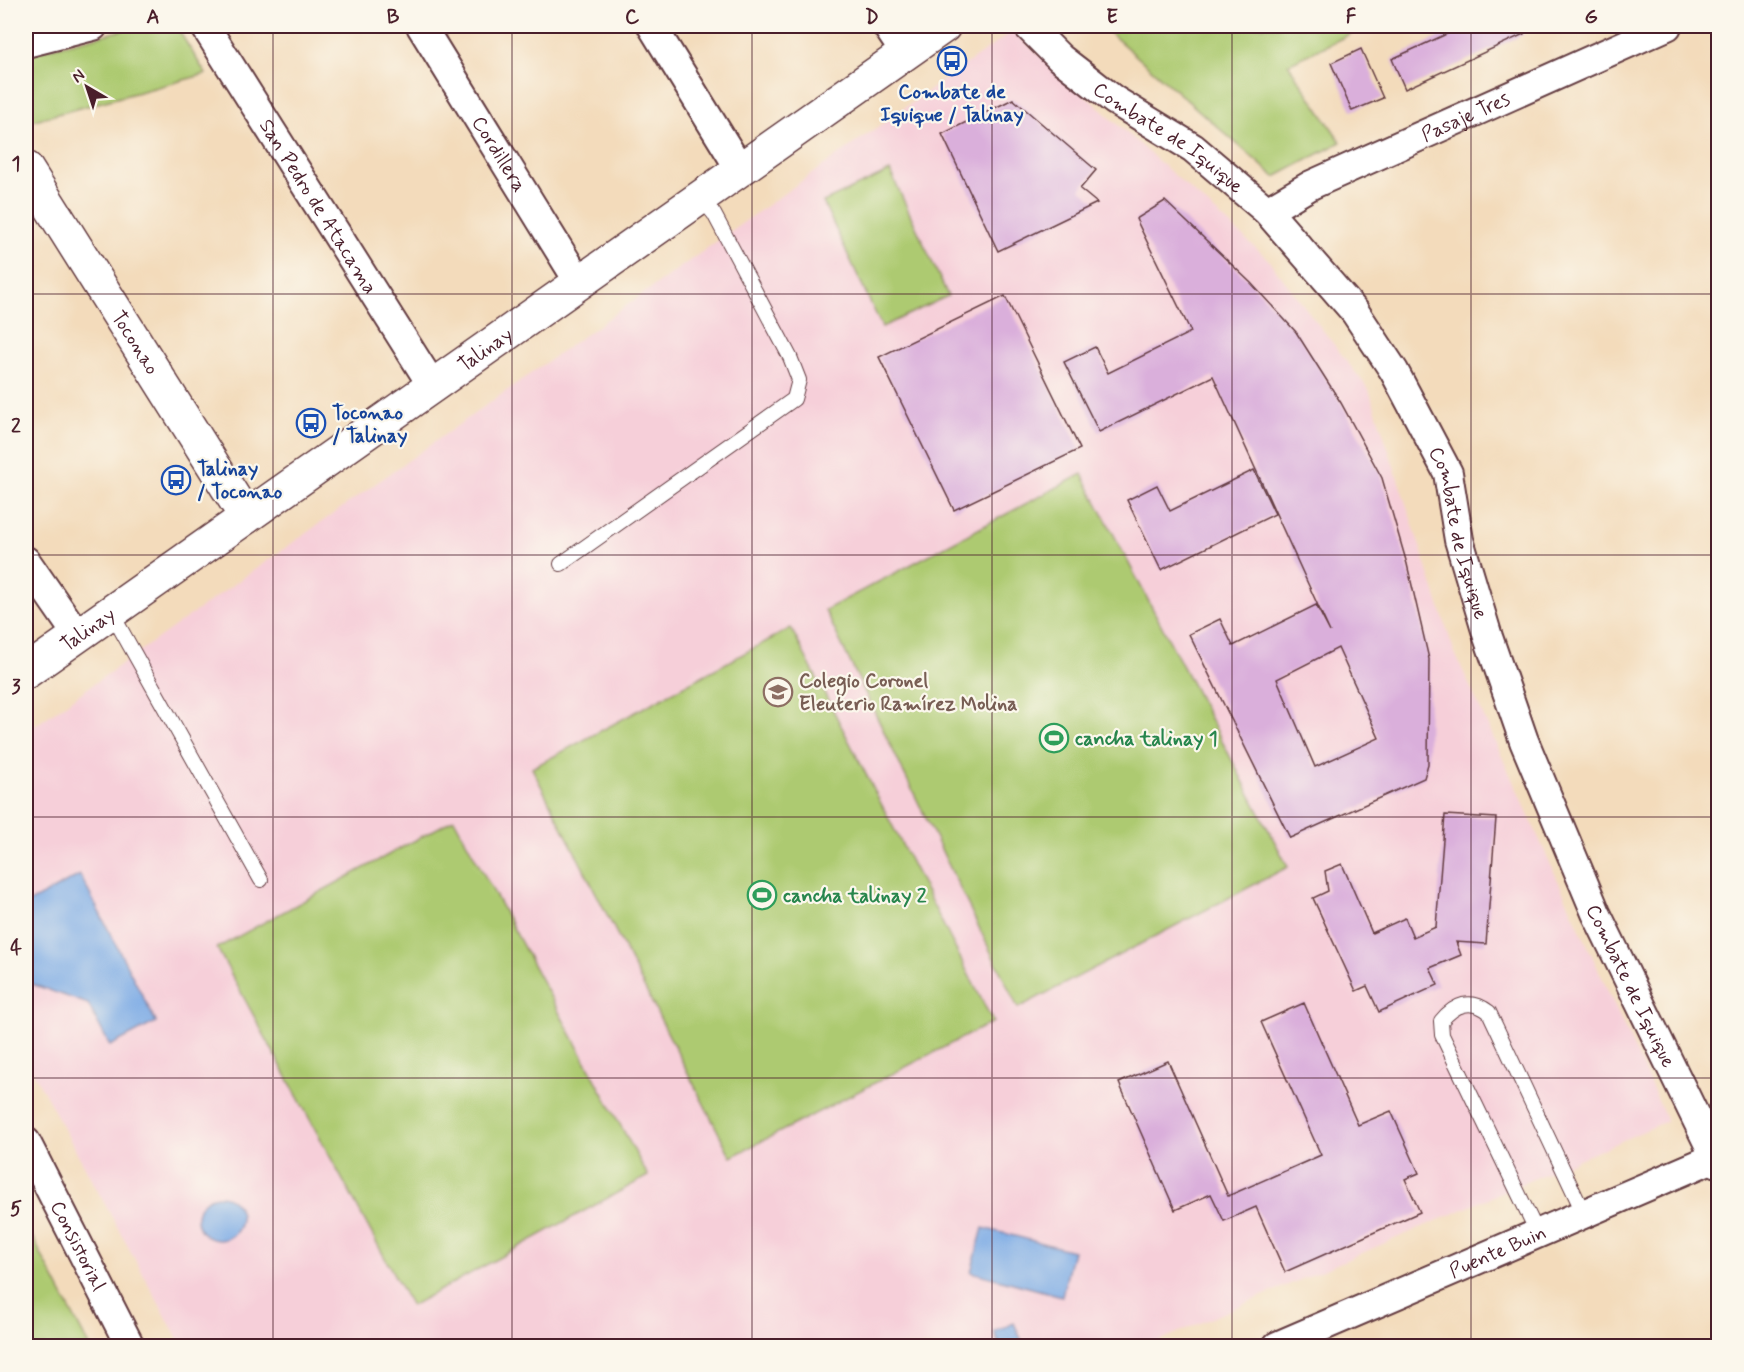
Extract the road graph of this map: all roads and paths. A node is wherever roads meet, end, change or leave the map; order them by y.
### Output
1 (93, 26) edge
2 (205, 26) edge
3 (421, 26) edge
4 (652, 26) edge
5 (887, 26) edge
6 (944, 26) edge
7 (1028, 26) edge
8 (1667, 26) edge
9 (26, 43) edge
10 (905, 53) junction
11 (26, 168) edge
12 (740, 169) junction
13 (700, 197) junction
14 (1267, 211) junction
15 (579, 282) junction
16 (432, 385) junction
17 (246, 517) junction
18 (26, 561) edge
19 (561, 564) dead end
20 (111, 612) junction
21 (78, 636) junction
22 (26, 672) edge
23 (261, 880) dead end
24 (26, 1142) edge
25 (1718, 1159) edge
26 (1584, 1214) junction
27 (1538, 1234) junction
28 (130, 1347) edge
29 (1277, 1347) edge

1 - 9 street
2 - 16 street, San Pedro de Atacama
3 - 15 street, Cordillera
4 - 12 street
5 - 10 street
6 - 10 street, Talinay
7 - 14 street, Combate de Iquique
8 - 14 street, Pasaje Tres
10 - 12 street, Talinay
11 - 17 street, Toconao
12 - 13 street, Talinay
13 - 15 street, Talinay
13 - 19 lane
14 - 25 street, Combate de Iquique
15 - 16 street, Talinay
16 - 17 street, Talinay
17 - 20 street, Talinay
18 - 21 street
20 - 21 street, Talinay
20 - 23 lane
21 - 22 street, Talinay
24 - 28 street, Consistorial
25 - 26 street, Puente Buin
26 - 27 street, Puente Buin
26 - 27 lane
27 - 29 street, Puente Buin

